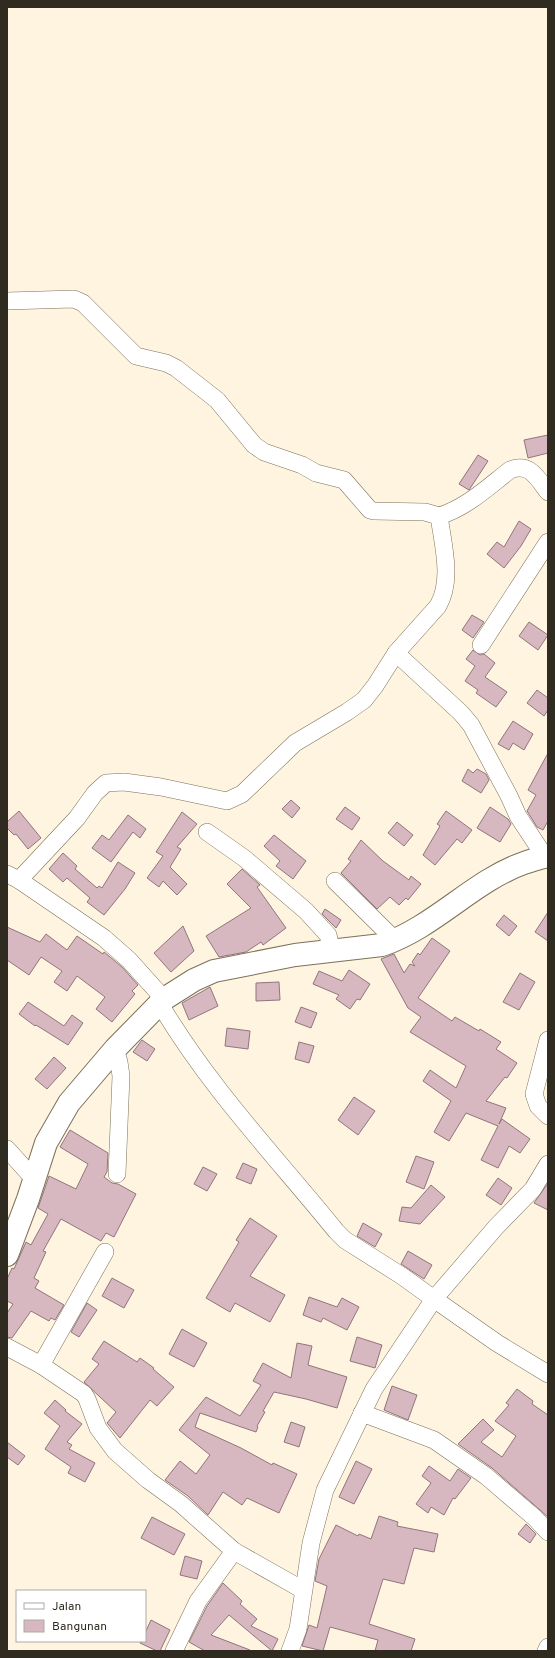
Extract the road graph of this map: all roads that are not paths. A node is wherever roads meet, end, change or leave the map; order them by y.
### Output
1 (7, 300) edge
2 (548, 492) edge
3 (439, 516) junction
4 (548, 542) edge
5 (481, 645) dead end
6 (396, 653) junction
7 (207, 832) dead end
8 (546, 857) edge
9 (13, 877) edge
10 (335, 881) dead end
11 (396, 941) junction
12 (328, 952) junction
13 (162, 1002) junction
14 (548, 1040) edge
15 (115, 1049) junction
16 (548, 1116) edge
17 (7, 1149) edge
18 (548, 1164) edge
19 (117, 1174) dead end
20 (34, 1179) junction
21 (105, 1252) dead end
22 (7, 1255) edge
23 (434, 1299) junction
24 (7, 1347) edge
25 (41, 1365) junction
26 (548, 1374) edge
27 (362, 1413) junction
28 (548, 1532) edge
29 (234, 1552) junction
30 (303, 1590) junction
31 (548, 1647) edge
32 (174, 1651) edge
33 (290, 1651) edge
34 (546, 1651) edge

1 - 3 street
2 - 3 street
3 - 6 street
4 - 5 street
6 - 8 street
6 - 9 street
7 - 12 street
8 - 11 street
9 - 13 street
10 - 11 street
11 - 12 street
12 - 13 street
13 - 15 street
13 - 23 street
14 - 16 street
15 - 19 street
15 - 20 street
17 - 20 street
18 - 23 street
20 - 22 street
21 - 25 street
23 - 26 street
23 - 27 street
24 - 25 street
25 - 29 street
27 - 28 street
27 - 30 street
29 - 30 street
29 - 32 street
30 - 33 street
31 - 34 street

